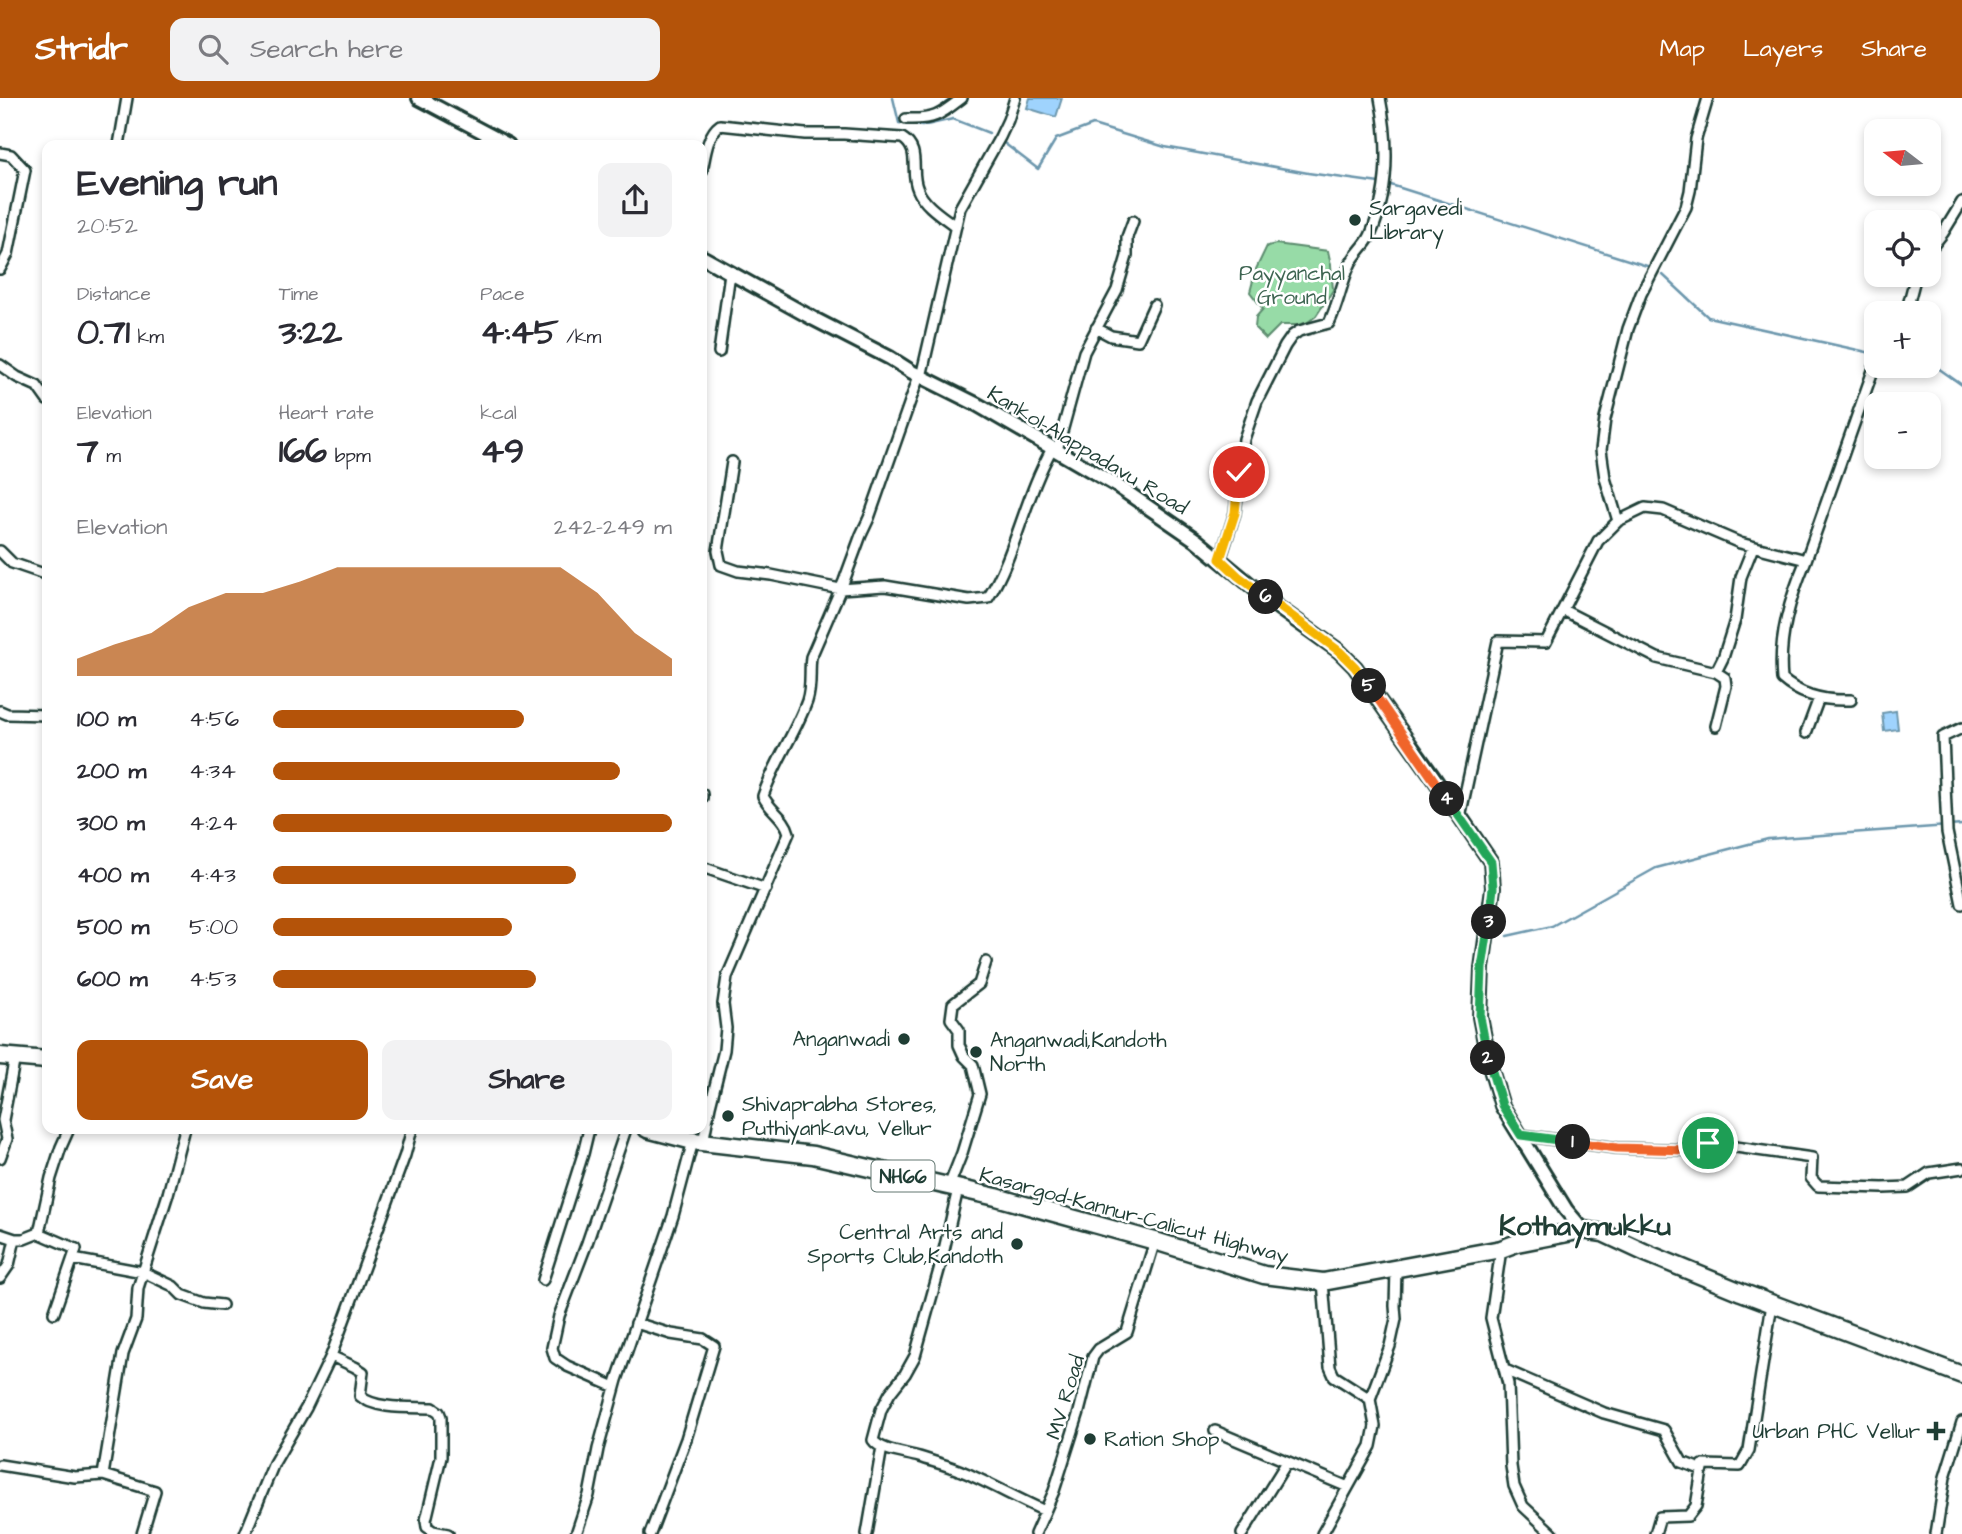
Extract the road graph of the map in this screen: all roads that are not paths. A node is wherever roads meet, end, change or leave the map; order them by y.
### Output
1 (127, 98) edge
2 (419, 98) edge
3 (962, 98) edge
4 (1015, 98) edge
5 (1380, 98) edge
6 (1708, 98) edge
7 (906, 119) dead end
8 (120, 140) edge
9 (499, 140) edge
10 (707, 152) edge
11 (0, 153) edge
12 (1962, 202) edge
13 (1133, 221) dead end
14 (955, 226) junction
15 (1941, 236) edge
16 (707, 260) edge
17 (0, 269) edge
18 (730, 274) junction
19 (1154, 305) dead end
20 (1096, 328) junction
21 (719, 352) dead end
22 (0, 365) edge
23 (920, 377) junction
24 (1870, 378) edge
25 (42, 393) edge
26 (1055, 448) junction
27 (733, 462) dead end
28 (1618, 521) junction
29 (1753, 547) junction
30 (0, 551) edge
31 (1220, 559) junction
32 (1805, 560) junction
33 (42, 573) edge
34 (840, 589) junction
35 (1563, 610) junction
36 (1716, 672) junction
37 (1819, 698) junction
38 (1851, 700) dead end
39 (0, 711) edge
40 (42, 715) edge
41 (1716, 726) dead end
42 (1962, 728) edge
43 (1805, 733) dead end
44 (1460, 817) junction
45 (707, 869) edge
46 (766, 889) junction
47 (1962, 904) edge
48 (986, 962) dead end
49 (7, 1056) edge
50 (42, 1060) edge
51 (707, 1115) edge
52 (67, 1134) edge
53 (184, 1134) edge
54 (411, 1134) edge
55 (588, 1134) edge
56 (624, 1134) edge
57 (667, 1134) edge
58 (701, 1134) edge
59 (1521, 1135) junction
60 (698, 1142) junction
61 (0, 1158) edge
62 (1962, 1168) edge
63 (953, 1188) junction
64 (1583, 1230) junction
65 (39, 1233) junction
66 (0, 1234) edge
67 (15, 1239) junction
68 (1155, 1241) junction
69 (1502, 1249) junction
70 (73, 1259) junction
71 (1396, 1269) junction
72 (143, 1272) junction
73 (0, 1278) edge
74 (543, 1280) dead end
75 (1323, 1282) junction
76 (1772, 1304) junction
77 (222, 1306) dead end
78 (54, 1313) dead end
79 (636, 1323) junction
80 (331, 1356) junction
81 (1504, 1370) junction
82 (1962, 1375) edge
83 (615, 1387) junction
84 (1370, 1399) junction
85 (1962, 1422) edge
86 (1214, 1431) dead end
87 (881, 1447) junction
88 (1287, 1462) junction
89 (0, 1465) edge
90 (1703, 1470) junction
91 (103, 1475) junction
92 (1348, 1487) junction
93 (1045, 1511) junction
94 (142, 1534) edge
95 (244, 1534) edge
96 (447, 1534) edge
97 (576, 1534) edge
98 (650, 1534) edge
99 (867, 1534) edge
100 (1035, 1534) edge
101 (1242, 1534) edge
102 (1322, 1534) edge
103 (1553, 1534) edge
104 (1654, 1534) edge
105 (1936, 1534) edge

1 - 8 street
2 - 9 main road
3 - 7 street
4 - 14 street
5 - 31 street
6 - 28 street
10 - 14 street
11 - 17 street
12 - 15 street
13 - 20 street
14 - 23 street
16 - 18 main road, Kankol-Alappadavu Road
18 - 21 street
18 - 23 main road, Kankol-Alappadavu Road
19 - 20 street
20 - 26 street
22 - 25 street
23 - 26 main road, Kankol-Alappadavu Road
23 - 34 street
24 - 32 street
26 - 31 main road, Kankol-Alappadavu Road
26 - 34 street
27 - 34 street
28 - 29 street
28 - 35 street
29 - 32 street
29 - 36 street
30 - 33 street
31 - 44 main road, Kankol-Alappadavu Road
32 - 37 street
34 - 46 street
35 - 36 street
35 - 44 street
36 - 41 street
37 - 38 street
37 - 43 street
39 - 40 street
42 - 47 street
44 - 59 main road, Kankol-Alappadavu Road
45 - 46 street
46 - 51 street
48 - 63 street
49 - 50 highway
49 - 61 street
52 - 65 street
53 - 72 street
54 - 80 street
55 - 74 street
56 - 83 street
57 - 60 highway, Kasargod-Kannur-Calicut Highway / NH66
58 - 60 street
59 - 62 street
59 - 64 main road, Kankol-Alappadavu Road
60 - 63 highway, Kasargod-Kannur-Calicut Highway / NH66
60 - 79 street
63 - 68 highway, Kasargod-Kannur-Calicut Highway / NH66
63 - 87 street
64 - 69 highway, Kasargod-Kannur-Calicut Highway / NH66
64 - 76 highway, Kasargod-Kannur-Calicut Highway / NH66
65 - 67 street
65 - 70 street
66 - 67 street
67 - 73 street
68 - 75 highway, Kasargod-Kannur-Calicut Highway / NH66
68 - 93 street, MV Road
69 - 71 highway, Kasargod-Kannur-Calicut Highway / NH66
69 - 81 street
70 - 72 street
70 - 78 street
71 - 75 highway, Kasargod-Kannur-Calicut Highway / NH66
71 - 84 street
72 - 77 street
72 - 91 street
75 - 84 street
76 - 82 highway, Kasargod-Kannur-Calicut Highway / NH66
76 - 90 street
79 - 83 street
79 - 98 street
80 - 95 street
80 - 96 street
81 - 90 street
81 - 103 street
83 - 97 street
84 - 92 street
85 - 105 street
86 - 88 street
87 - 93 street
87 - 99 street
88 - 92 street
88 - 101 street
89 - 91 street
90 - 104 street
91 - 94 street
92 - 102 street
93 - 100 street, MV Road

